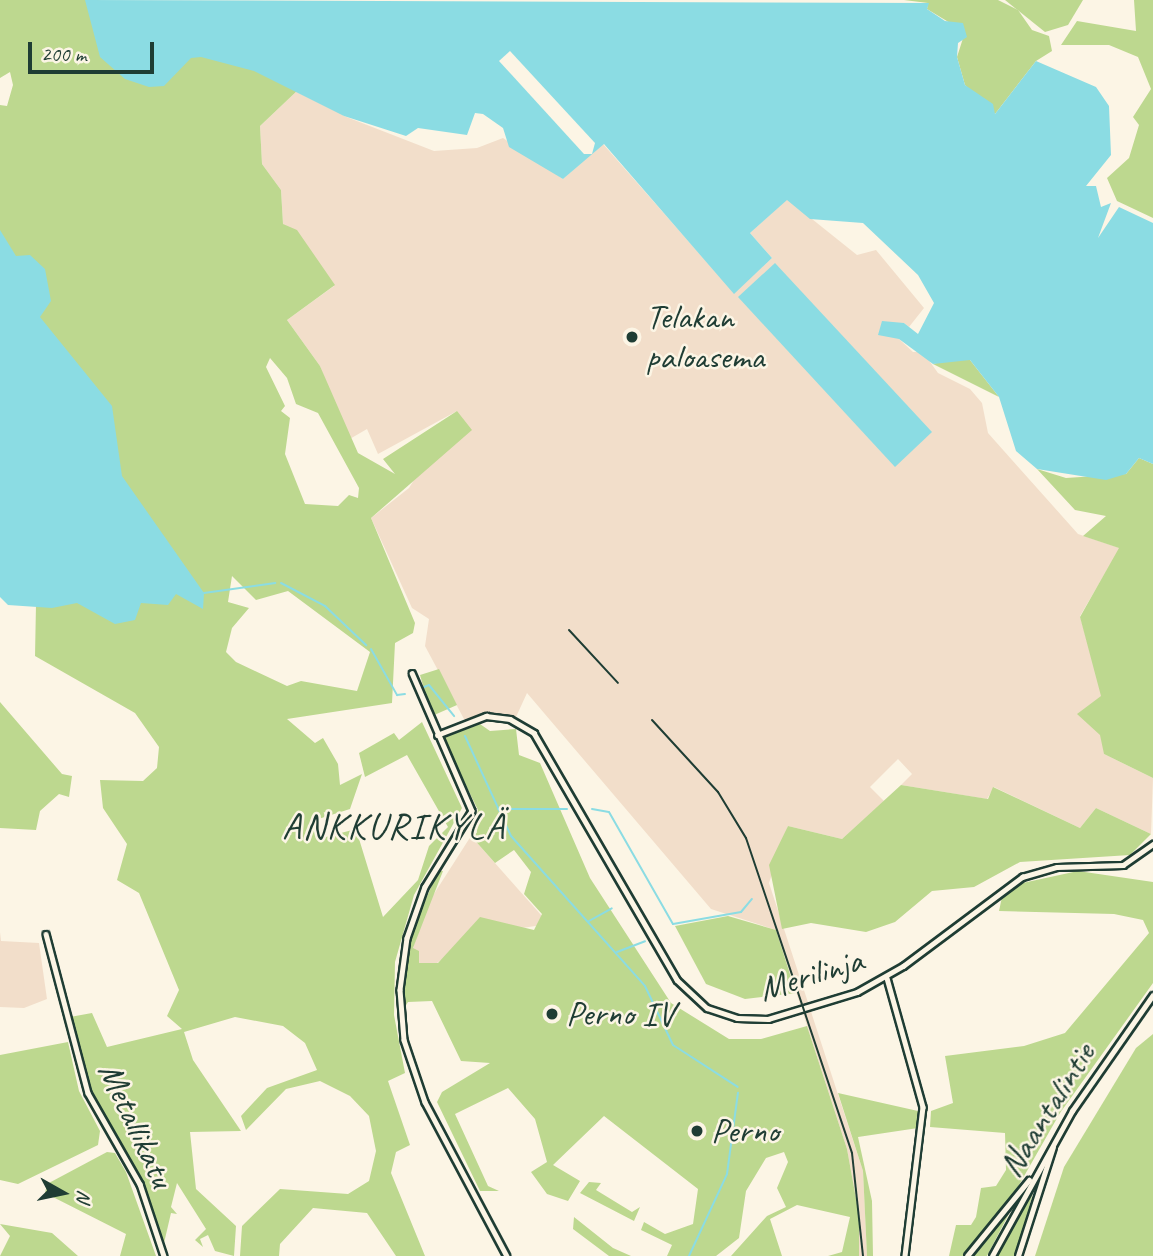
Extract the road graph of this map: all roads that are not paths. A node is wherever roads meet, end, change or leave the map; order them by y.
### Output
1 (412, 673) dead end
2 (437, 736) junction
3 (1153, 844) edge
4 (46, 934) dead end
5 (887, 978) junction
6 (1153, 995) edge
7 (1058, 1134) junction
8 (1036, 1171) junction
9 (164, 1256) edge
10 (506, 1256) edge
11 (905, 1256) edge
12 (967, 1256) edge
13 (992, 1256) edge
14 (1018, 1256) edge

1 - 2 street
2 - 5 street, Merilinja
2 - 10 street
3 - 5 street, Merilinja
4 - 9 street, Metallikatu
5 - 11 street
6 - 7 street, Naantalintie
7 - 8 street, Naantalintie
7 - 14 street
8 - 12 street
8 - 13 street, Naantalintie

